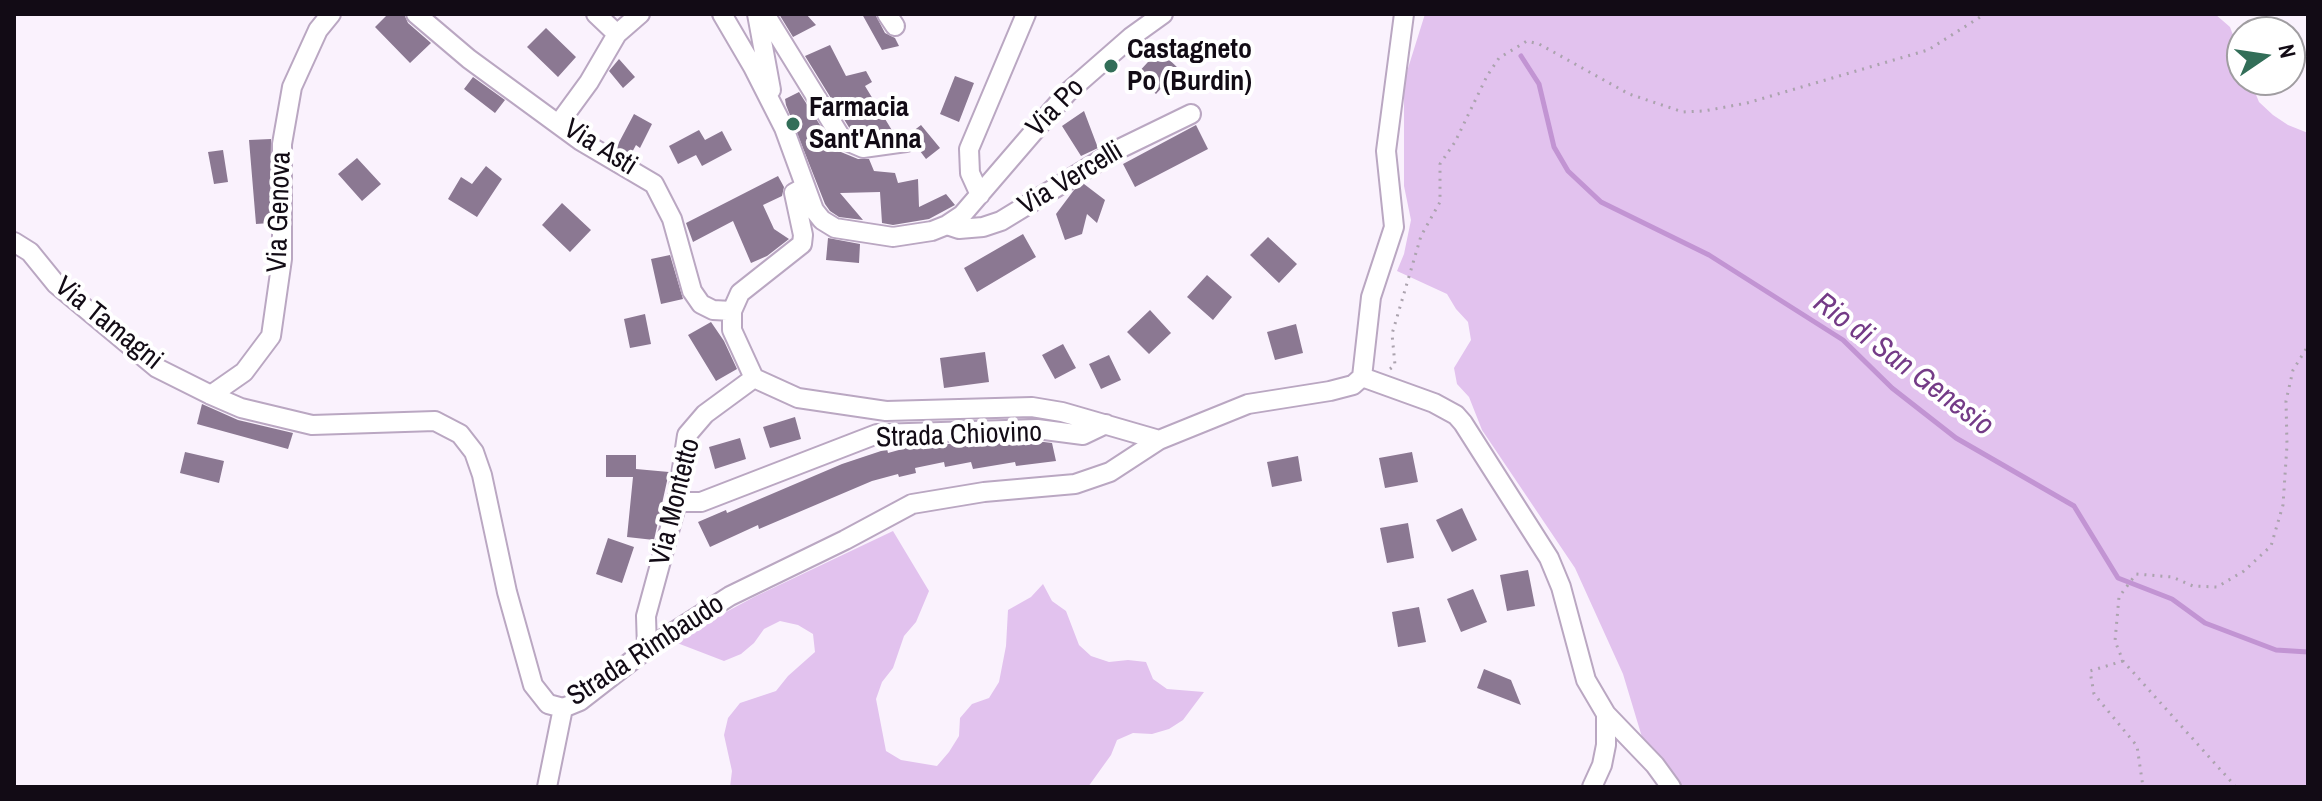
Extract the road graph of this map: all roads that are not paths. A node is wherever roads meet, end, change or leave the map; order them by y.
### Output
1 (331, 14) edge
2 (416, 14) edge
3 (596, 14) edge
4 (640, 14) edge
5 (722, 14) edge
6 (757, 14) edge
7 (765, 14) edge
8 (1026, 14) edge
9 (1163, 14) edge
10 (1404, 14) edge
11 (617, 34) junction
12 (773, 104) junction
13 (1191, 114) dead end
14 (559, 123) junction
15 (906, 142) dead end
16 (805, 187) junction
17 (980, 195) junction
18 (955, 220) junction
19 (14, 242) edge
20 (732, 311) junction
21 (754, 378) junction
22 (1369, 381) junction
23 (211, 395) junction
24 (1106, 424) junction
25 (1159, 440) junction
26 (677, 502) junction
27 (647, 649) junction
28 (563, 708) junction
29 (1606, 714) junction
30 (547, 787) edge
31 (1592, 787) edge
32 (1671, 787) edge

1 - 23 street, Via Genova
2 - 14 street, Via Asti
3 - 11 street
4 - 11 street
5 - 12 street
6 - 12 street
7 - 15 street
8 - 17 street
9 - 17 street, Via Po
10 - 22 street
11 - 14 street
12 - 16 street
13 - 18 street, Via Vercelli
14 - 20 street, Via Asti
16 - 18 street
16 - 20 street
17 - 18 street, Via Po
19 - 23 street, Via Tamagni
20 - 21 street
21 - 24 street, Strada Chiovino
21 - 26 street, Via Montetto
22 - 25 street, Strada Rimbaudo
22 - 29 street
23 - 28 street, Strada Rimbaudo
24 - 25 street, Strada Chiovino
24 - 26 street, Strada Chiovino
25 - 27 street, Strada Rimbaudo
26 - 27 street, Via Montetto
27 - 28 street, Strada Rimbaudo
28 - 30 street
29 - 31 street
29 - 32 street

